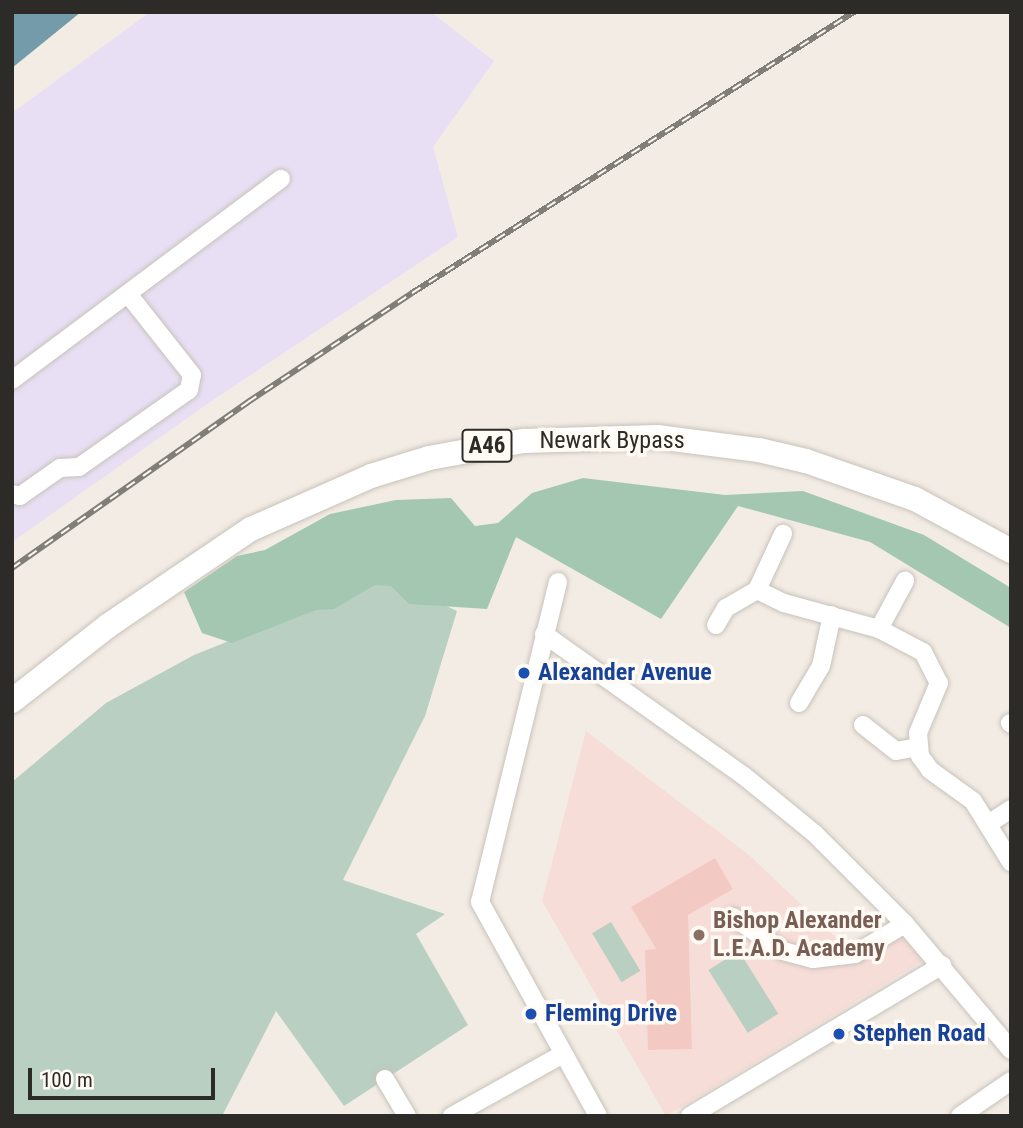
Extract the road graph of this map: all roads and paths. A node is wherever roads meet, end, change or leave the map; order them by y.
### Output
1 (281, 179) dead end
2 (128, 294) junction
3 (12, 380) edge
4 (12, 494) edge
5 (783, 534) dead end
6 (1011, 551) edge
7 (905, 581) dead end
8 (558, 582) dead end
9 (757, 590) junction
10 (832, 615) junction
11 (716, 625) dead end
12 (879, 629) junction
13 (544, 634) junction
14 (12, 701) edge
15 (799, 703) dead end
16 (863, 726) dead end
17 (918, 747) junction
18 (1011, 809) edge
19 (988, 824) junction
20 (1011, 863) edge
21 (733, 917) dead end
22 (905, 924) junction
23 (942, 965) junction
24 (1011, 1050) edge
25 (563, 1054) junction
26 (385, 1079) dead end
27 (1011, 1081) edge
28 (967, 1114) edge
29 (407, 1116) edge
30 (452, 1116) edge
31 (598, 1116) edge
32 (690, 1116) edge

1 - 2 street
2 - 3 street
2 - 4 street
5 - 9 street
6 - 14 highway, Newark Bypass / A46
7 - 12 street
8 - 13 street
9 - 10 street
9 - 11 street
10 - 12 street
10 - 15 street
12 - 17 street
13 - 22 street
13 - 25 street
16 - 17 street
17 - 19 street
18 - 19 street
19 - 20 street
21 - 22 street
22 - 23 street
23 - 24 street
23 - 32 street
25 - 30 street
25 - 31 street
26 - 29 street
27 - 28 street

